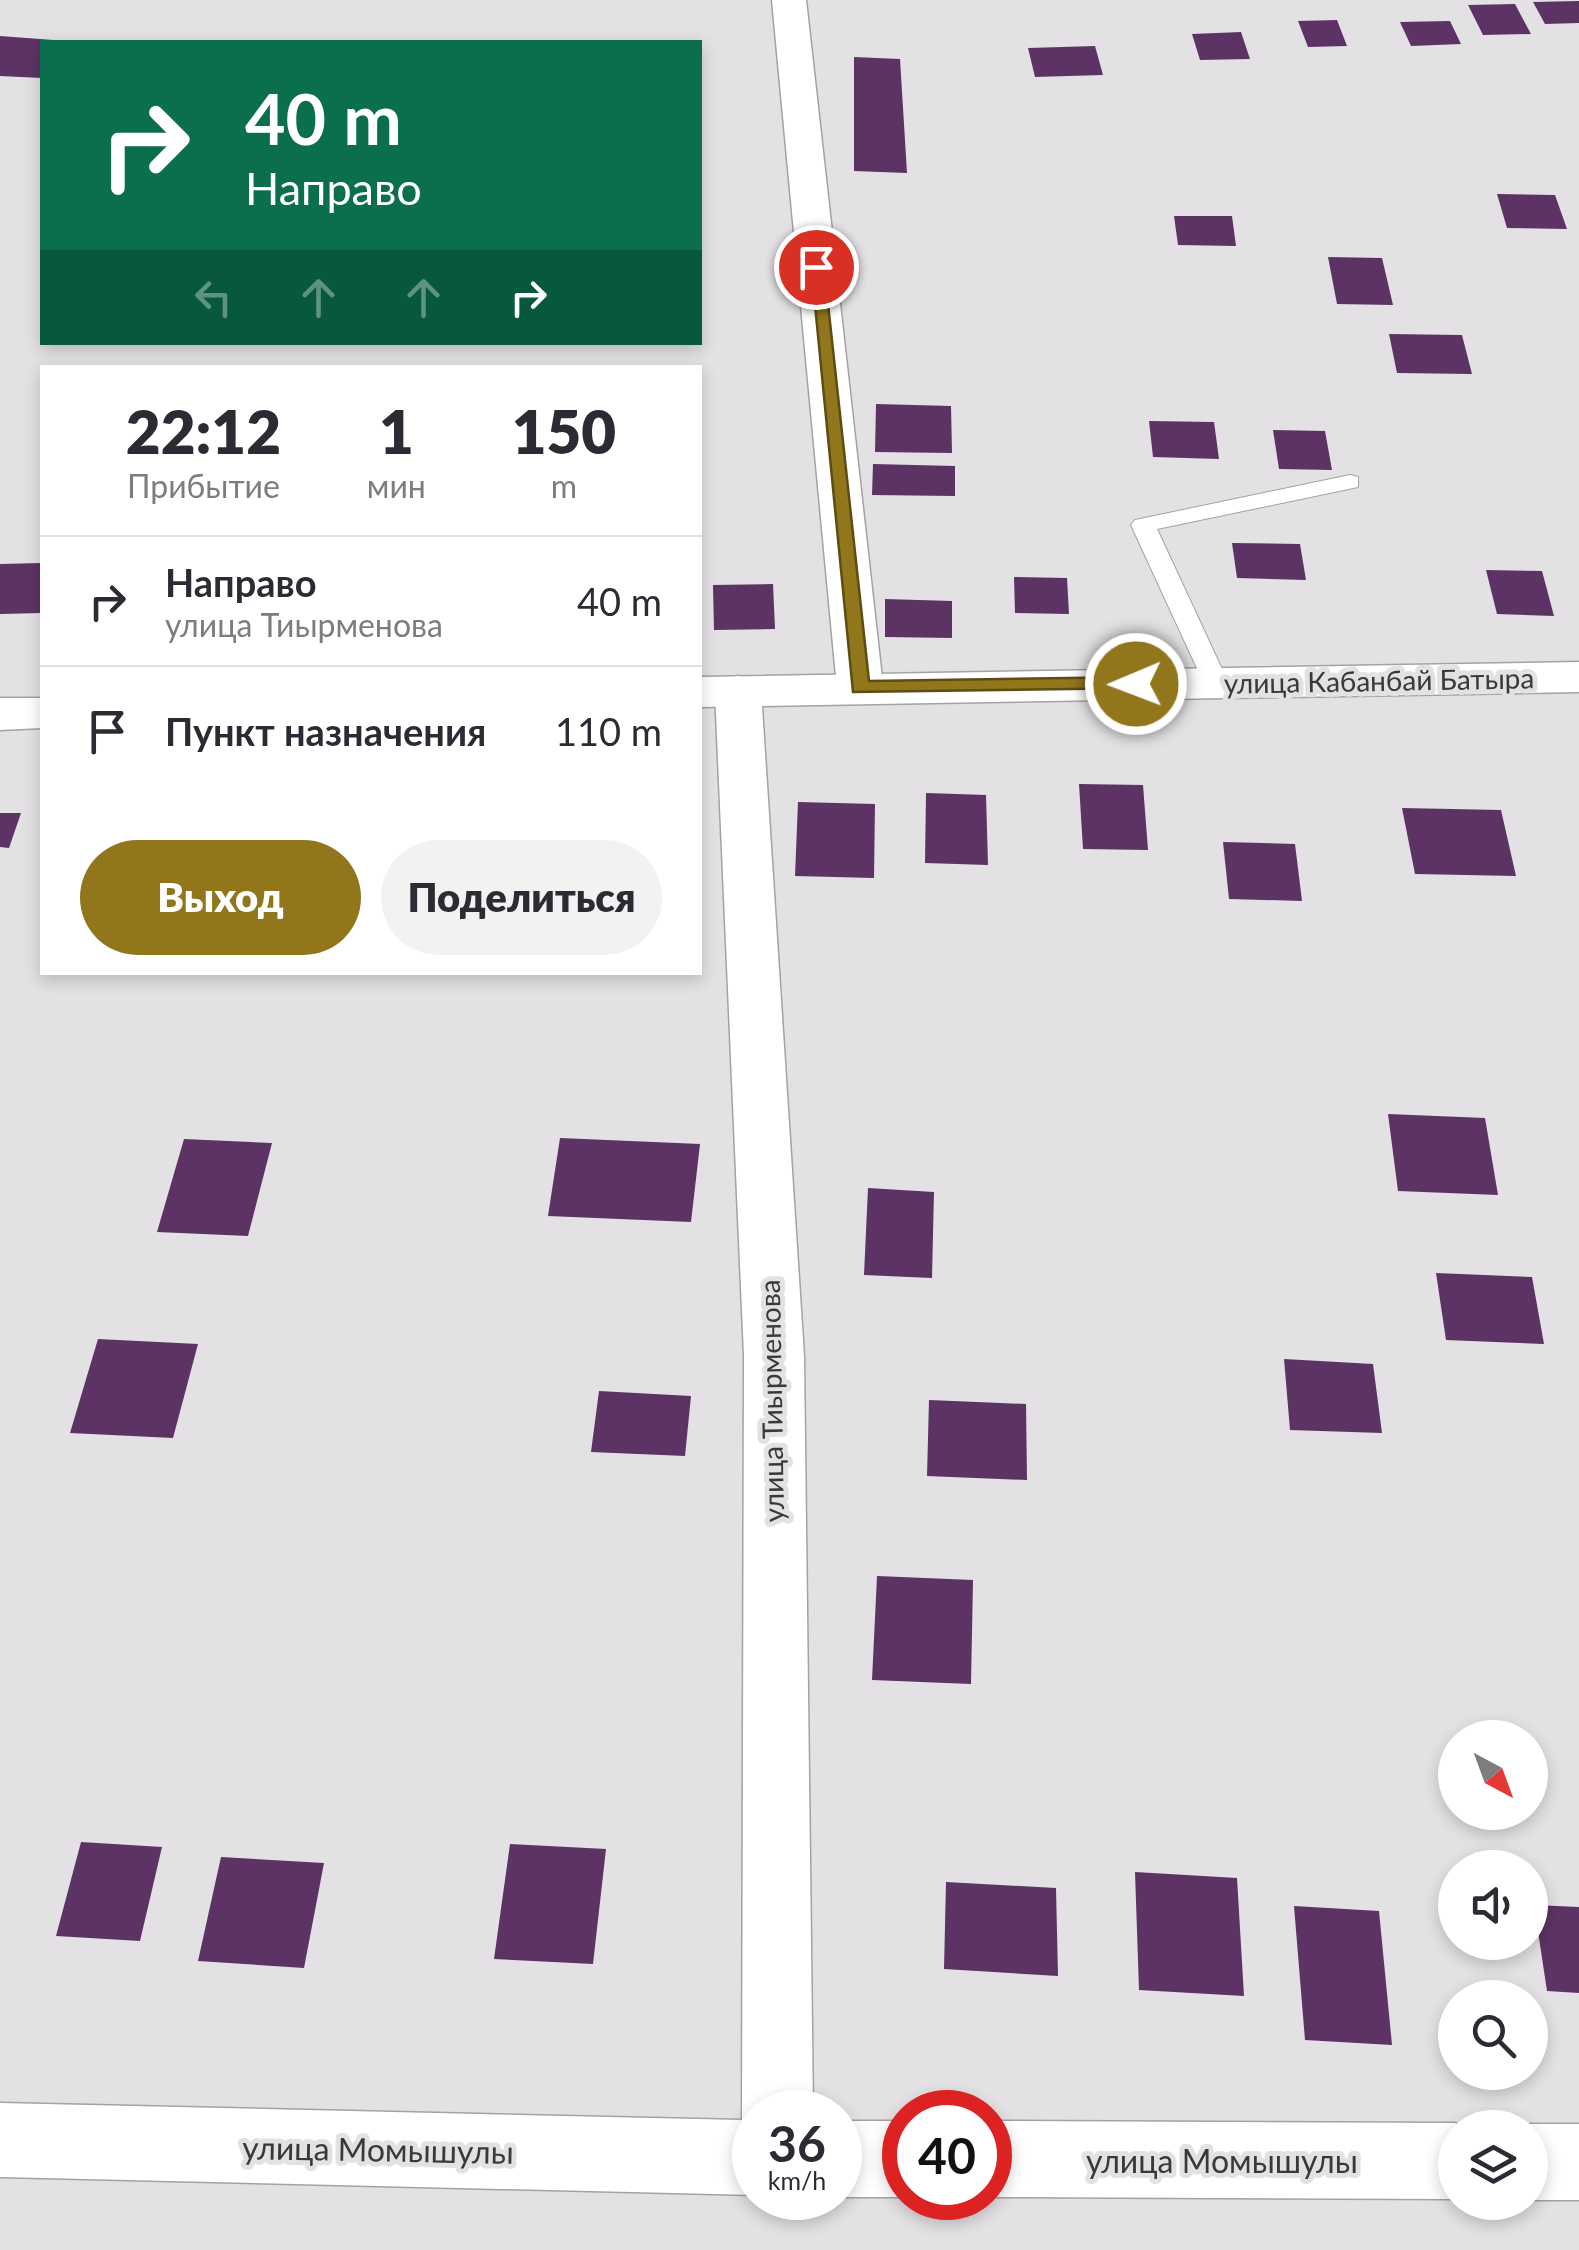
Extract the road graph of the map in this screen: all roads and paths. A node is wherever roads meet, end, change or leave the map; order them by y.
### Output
1 (788, 0) edge
2 (1350, 482) dead end
3 (1579, 677) edge
4 (1214, 682) junction
5 (860, 688) junction
6 (719, 692) edge
7 (40, 712) edge
8 (0, 714) edge
9 (776, 2090) edge
10 (0, 2140) edge
11 (732, 2157) edge
12 (1012, 2159) edge
13 (1438, 2161) edge
14 (1548, 2162) edge
15 (1579, 2162) edge

1 - 5 street
2 - 4 lane
3 - 4 street, улица Кабанбай Батыра
4 - 5 street, улица Кабанбай Батыра
5 - 6 street, улица Кабанбай Батыра
6 - 9 street, улица Тиырменова
7 - 8 street
10 - 11 street, улица Момышулы
12 - 13 street, улица Момышулы
14 - 15 street

